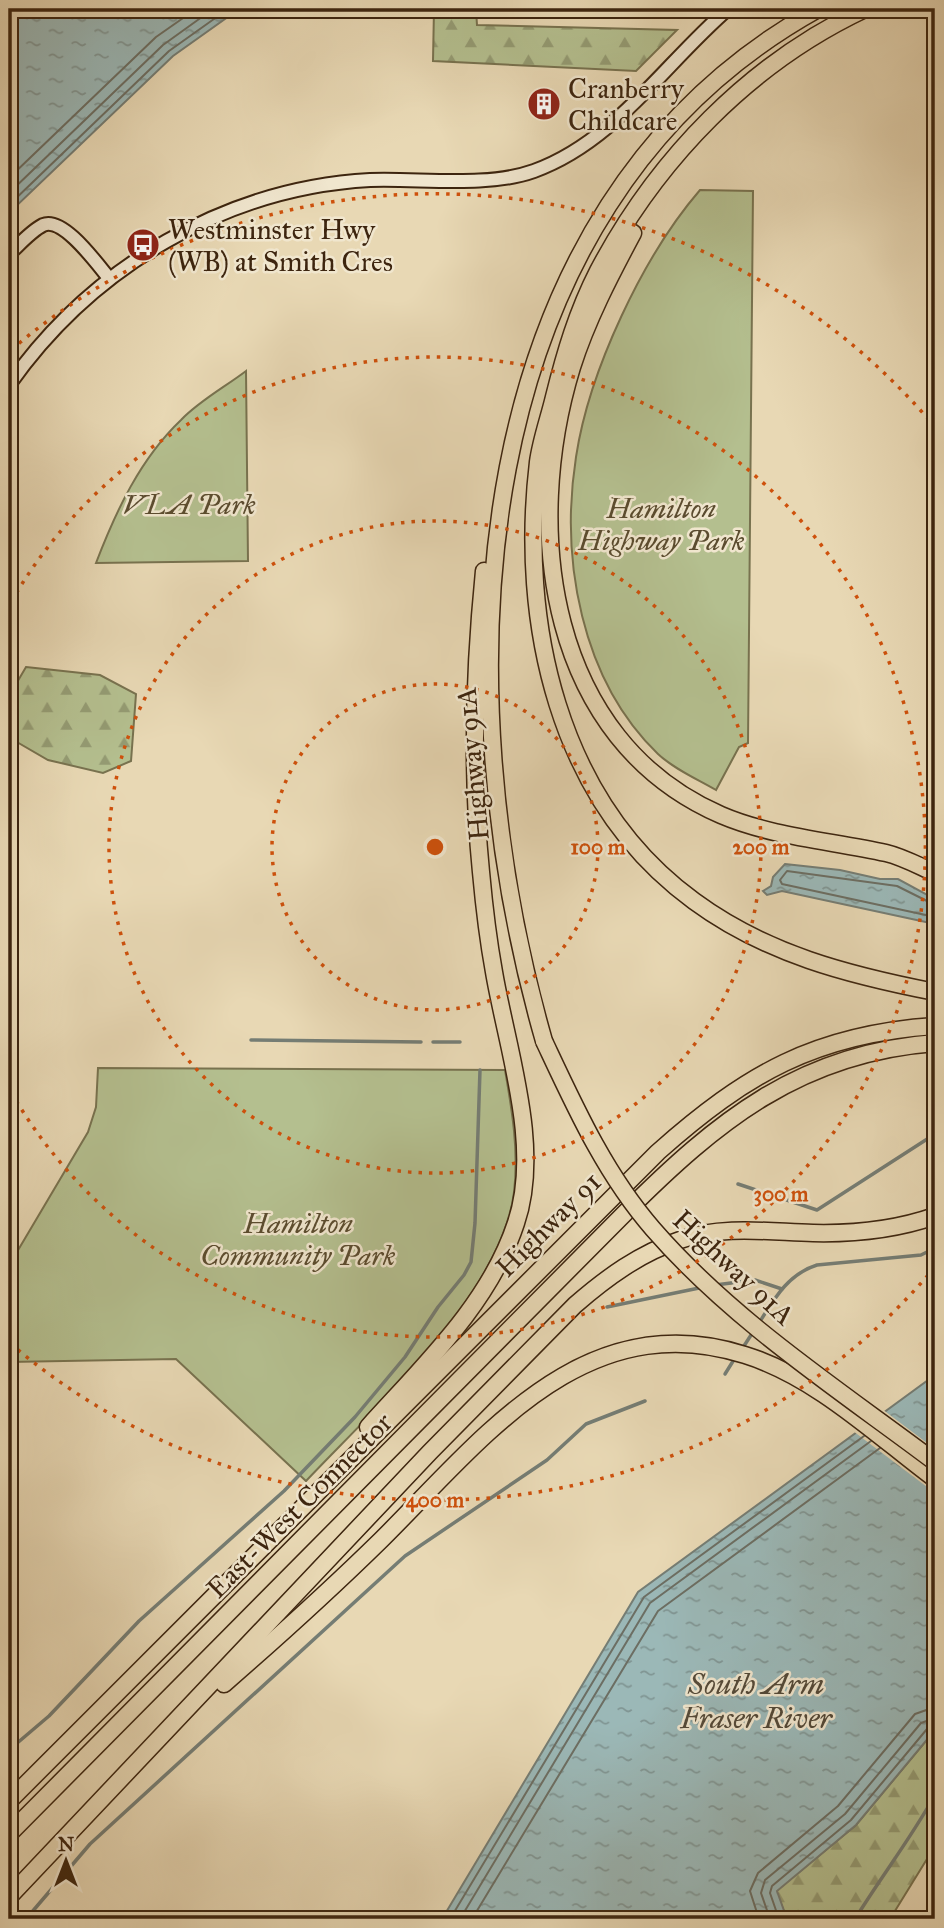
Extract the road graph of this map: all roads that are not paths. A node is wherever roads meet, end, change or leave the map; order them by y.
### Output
1 (728, 9) edge
2 (818, 9) edge
3 (865, 9) edge
4 (672, 160) junction
5 (9, 254) edge
6 (109, 278) junction
7 (9, 385) edge
8 (499, 520) junction
9 (935, 873) edge
10 (935, 992) edge
11 (935, 1026) edge
12 (935, 1043) edge
13 (625, 1213) joint
14 (935, 1216) edge
15 (935, 1462) edge
16 (935, 1479) edge
17 (255, 1555) junction
18 (155, 1744) junction
19 (9, 1801) edge
20 (9, 1834) edge
21 (9, 1897) edge

1 - 6 main road
2 - 8 highway, Highway 91A
3 - 4 highway
4 - 9 highway
4 - 10 highway
5 - 6 main road
6 - 7 main road
8 - 15 highway, Highway 91A, bridge
8 - 17 highway
11 - 17 highway, Highway 91
12 - 13 highway, Highway 91
13 - 20 highway, East-West Connector
14 - 18 highway
16 - 18 highway
17 - 19 highway, East-West Connector
18 - 21 highway

